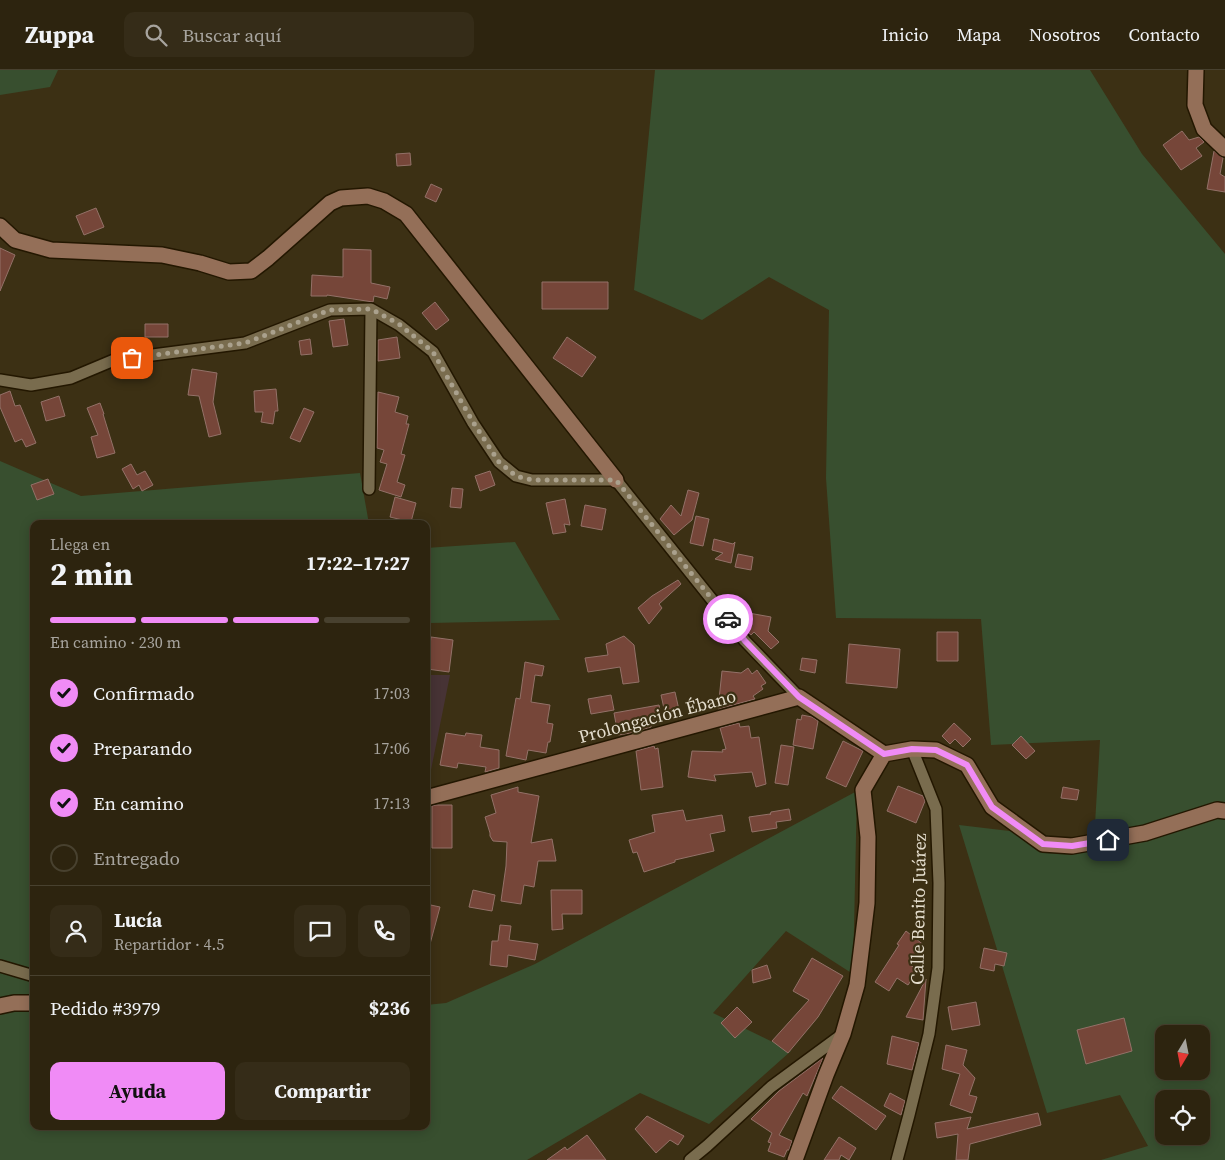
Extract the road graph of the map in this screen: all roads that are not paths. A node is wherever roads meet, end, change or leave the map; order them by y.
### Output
1 (1198, 71) edge
2 (1225, 149) edge
3 (0, 226) edge
4 (371, 309) junction
5 (0, 380) edge
6 (616, 480) junction
7 (369, 489) dead end
8 (799, 697) junction
9 (912, 749) junction
10 (884, 754) junction
11 (430, 797) edge
12 (1225, 810) edge
13 (0, 966) edge
14 (30, 975) edge
15 (30, 1003) edge
16 (0, 1006) edge
17 (843, 1034) junction
18 (690, 1160) edge
19 (796, 1160) edge
20 (897, 1160) edge

1 - 2 street
3 - 6 street
4 - 5 street
4 - 6 street
4 - 7 street
6 - 8 street
8 - 10 street
8 - 11 street, Prolongación Ébano
9 - 10 street
9 - 12 street
9 - 20 street, Calle Benito Juárez
10 - 17 street
13 - 14 street
15 - 16 street
17 - 18 street
17 - 19 street

